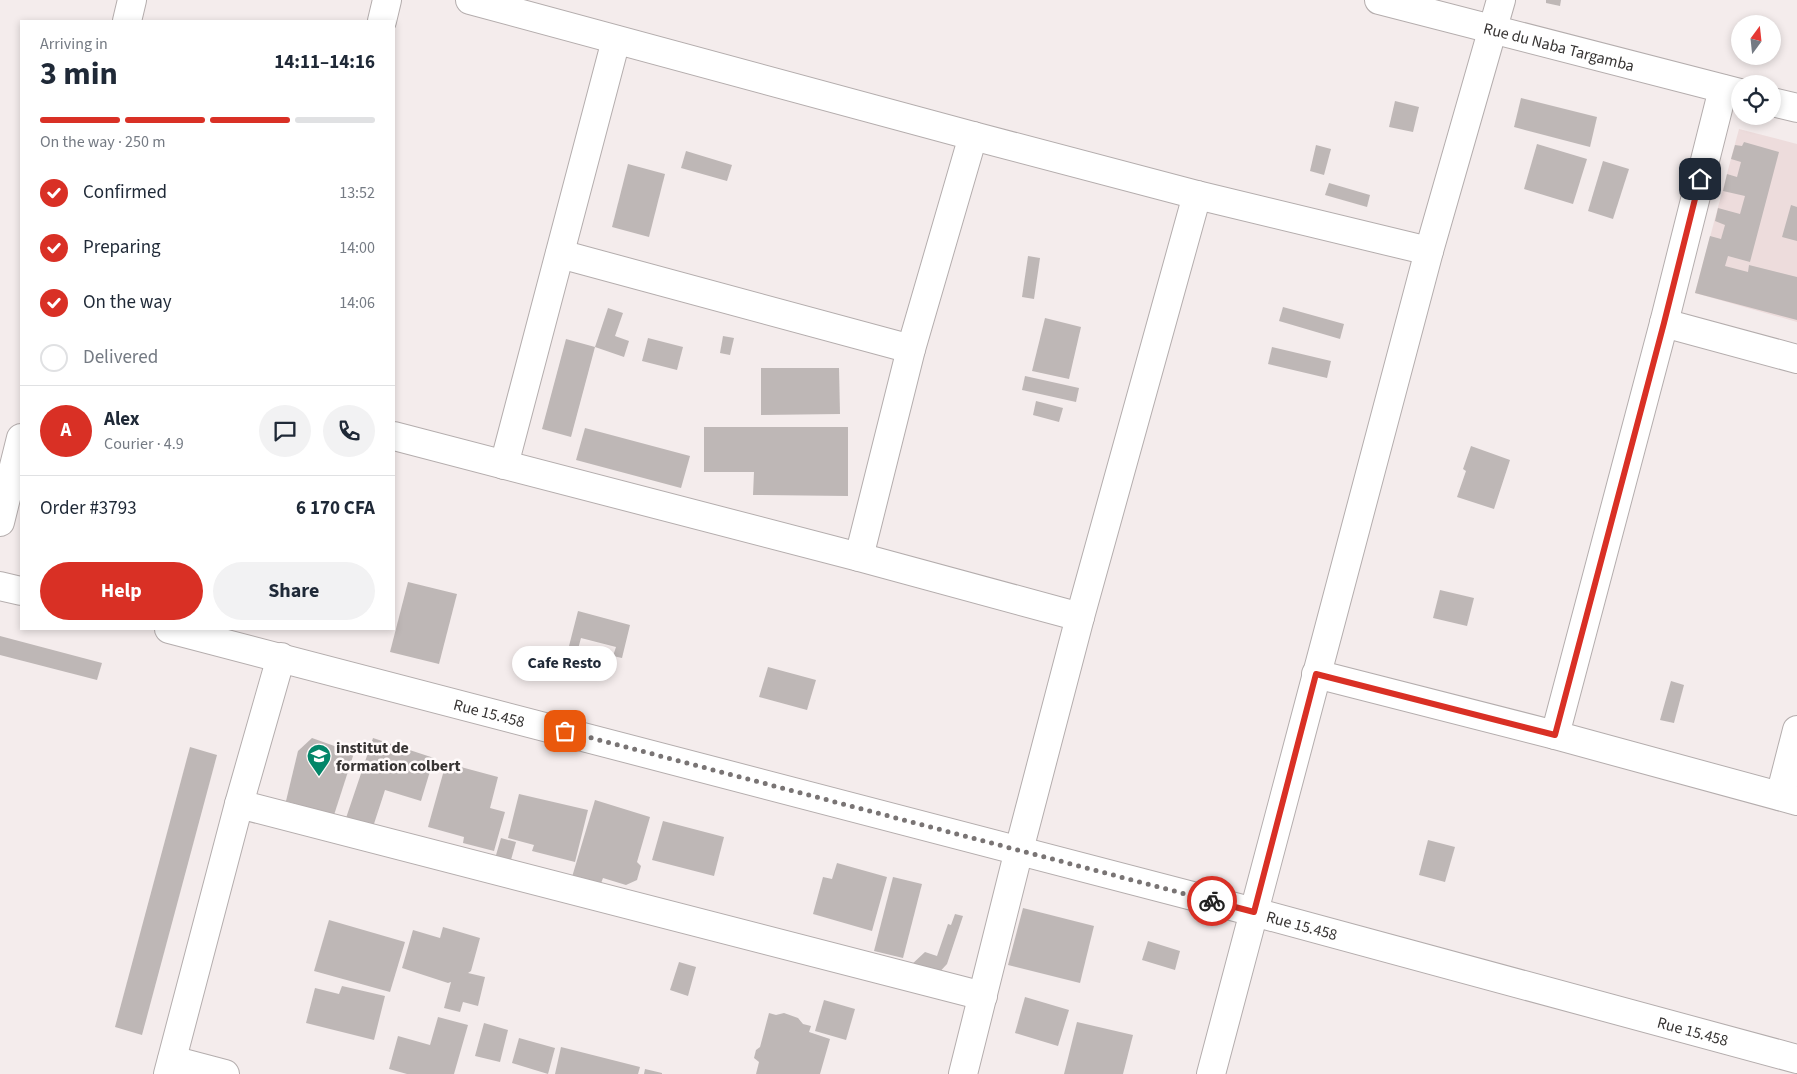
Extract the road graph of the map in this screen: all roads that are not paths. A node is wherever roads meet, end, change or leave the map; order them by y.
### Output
1 (132, 0) edge
2 (387, 0) edge
3 (470, 0) edge
4 (1378, 0) edge
5 (1501, 0) edge
6 (127, 20) edge
7 (382, 20) edge
8 (1493, 30) junction
9 (616, 40) junction
10 (1731, 91) edge
11 (1781, 104) edge
12 (1797, 108) edge
13 (972, 136) junction
14 (1198, 195) junction
15 (1429, 251) junction
16 (560, 254) junction
17 (1664, 323) junction
18 (911, 349) junction
19 (1797, 359) edge
20 (395, 436) edge
21 (20, 442) edge
22 (504, 465) junction
23 (0, 522) edge
24 (859, 557) junction
25 (0, 586) edge
26 (20, 591) edge
27 (1080, 617) junction
28 (173, 630) edge
29 (281, 657) junction
30 (1316, 674) junction
31 (1797, 730) edge
32 (1555, 735) junction
33 (1788, 798) edge
34 (239, 804) junction
35 (1019, 850) junction
36 (1254, 912) junction
37 (983, 996) junction
38 (1797, 1059) edge
39 (170, 1067) edge
40 (225, 1074) edge
41 (963, 1074) edge
42 (1211, 1074) edge

1 - 6 street
2 - 7 street
3 - 9 street
4 - 8 street, Rue du Naba Targamba
5 - 8 street
8 - 10 street, Rue du Naba Targamba
8 - 15 street
9 - 13 street
9 - 16 street
10 - 17 street
11 - 12 street
13 - 14 street
13 - 18 street
14 - 15 street
14 - 27 street
15 - 30 street
16 - 18 street
16 - 22 street
17 - 19 street
17 - 32 street
18 - 24 street
20 - 22 street
21 - 23 street
22 - 24 street
24 - 27 street
25 - 26 street
27 - 35 street
28 - 29 street, Rue 15.458
29 - 34 street
29 - 35 street, Rue 15.458
30 - 32 street
30 - 36 street
31 - 33 street
32 - 33 street
34 - 37 street
34 - 39 street
35 - 36 street, Rue 15.458
35 - 37 street
36 - 38 street, Rue 15.458
36 - 42 street
37 - 41 street
39 - 40 street

